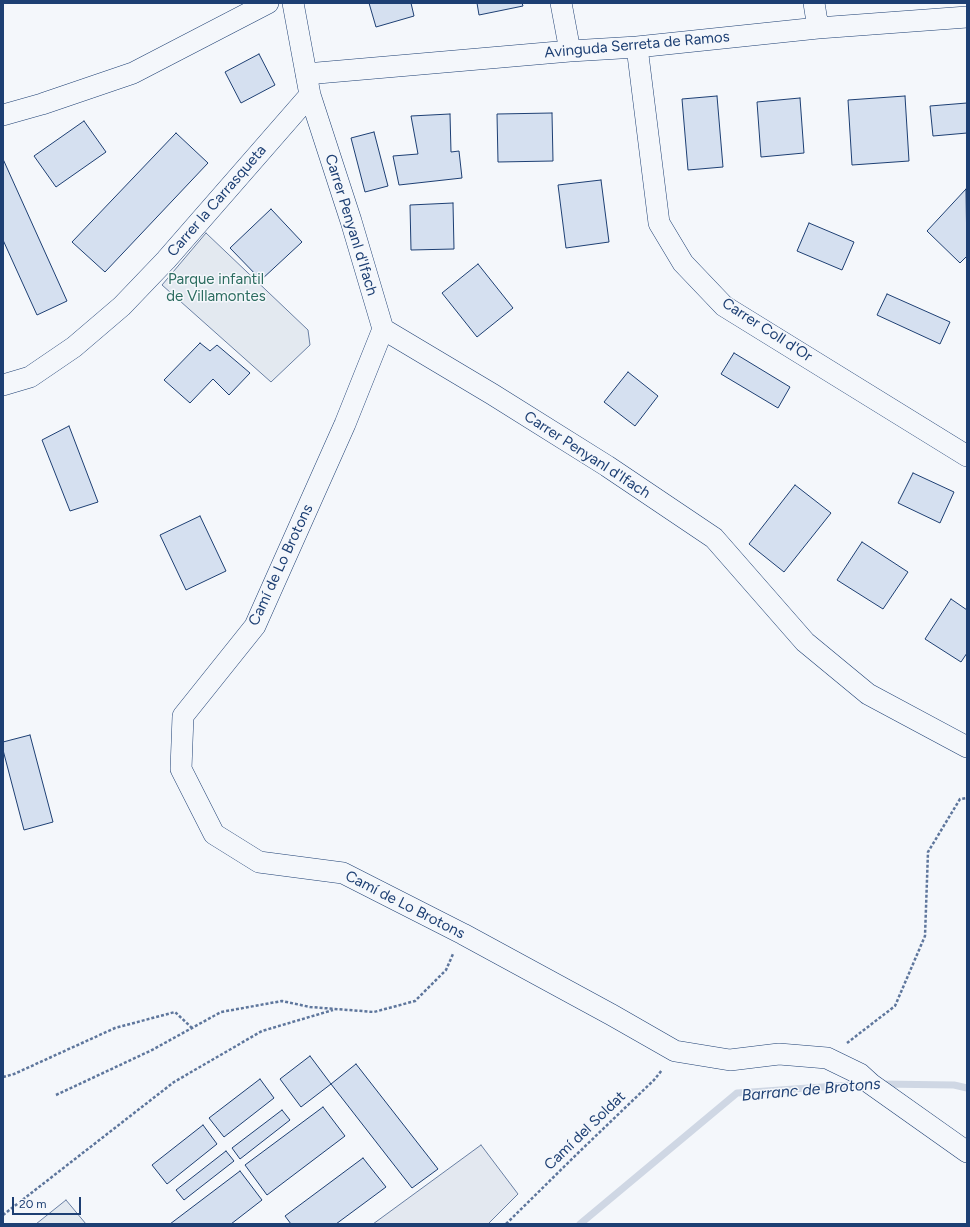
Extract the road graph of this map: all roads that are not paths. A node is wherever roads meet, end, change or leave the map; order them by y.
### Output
1 (268, 3) edge
2 (293, 3) edge
3 (561, 3) edge
4 (814, 3) edge
5 (967, 17) edge
6 (818, 28) junction
7 (637, 47) junction
8 (570, 51) junction
9 (306, 74) junction
10 (310, 95) junction
11 (3, 115) edge
12 (383, 329) junction
13 (3, 386) edge
14 (967, 456) edge
15 (967, 747) edge
16 (967, 1152) edge

1 - 11 street
2 - 9 street, Carrer Penyanl d'Ifach
3 - 8 street
4 - 6 street
5 - 6 street, Avinguda Serreta de Ramos
6 - 7 street, Avinguda Serreta de Ramos
7 - 8 street, Avinguda Serreta de Ramos
7 - 14 street, Carrer Coll d'Or
8 - 9 street, Avinguda Serreta de Ramos
9 - 10 street, Carrer Penyanl d'Ifach
10 - 12 street, Carrer Penyanl d'Ifach
10 - 13 street, Carrer la Carrasqueta
12 - 15 street, Carrer Penyanl d'Ifach
12 - 16 street, Camí de Lo Brotons

